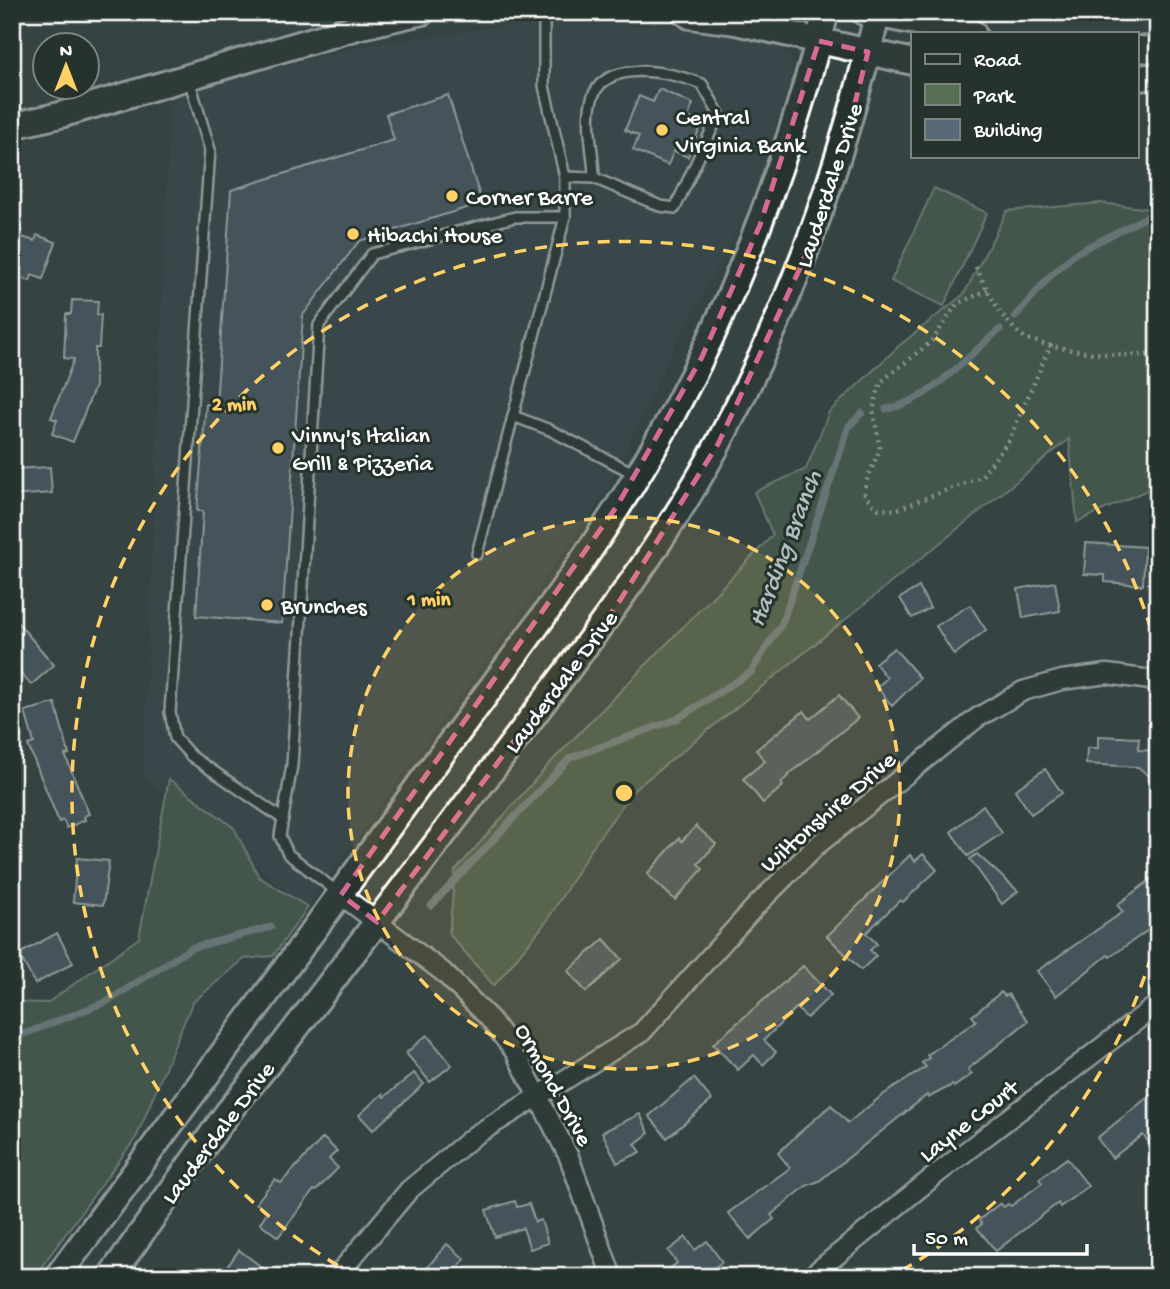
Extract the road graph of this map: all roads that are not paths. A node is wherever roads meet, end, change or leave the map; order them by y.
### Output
1 (422, 12) edge
2 (544, 12) edge
3 (685, 12) edge
4 (826, 12) edge
5 (873, 13) edge
6 (968, 32) edge
7 (819, 41) junction
8 (1138, 49) edge
9 (1158, 50) edge
10 (868, 52) junction
11 (911, 62) edge
12 (1158, 76) edge
13 (188, 77) junction
14 (1138, 78) edge
15 (12, 126) edge
16 (565, 177) junction
17 (594, 178) junction
18 (565, 217) junction
19 (513, 416) junction
20 (637, 475) junction
21 (477, 554) dead end
22 (1158, 681) edge
23 (283, 819) junction
24 (341, 895) junction
25 (377, 922) junction
26 (1158, 1004) edge
27 (540, 1096) junction
28 (57, 1277) edge
29 (110, 1277) edge
30 (336, 1277) edge
31 (612, 1277) edge
32 (810, 1277) edge

1 - 13 main road
2 - 16 lane
3 - 7 main road
4 - 7 main road, Lauderdale Drive
5 - 6 main road
5 - 10 main road, Lauderdale Drive
7 - 10 main road
7 - 20 main road, Lauderdale Drive
8 - 9 main road
10 - 11 main road
10 - 25 main road, Lauderdale Drive
12 - 14 main road
13 - 15 main road
13 - 23 lane
16 - 17 lane
16 - 18 lane
17 - 17 lane
18 - 19 lane
18 - 23 lane
19 - 20 lane
19 - 21 lane
20 - 24 main road, Lauderdale Drive
22 - 27 street, Wiltonshire Drive
23 - 24 lane
24 - 25 street, Ormond Drive
24 - 28 main road, Lauderdale Drive
25 - 27 street, Ormond Drive
25 - 29 main road, Lauderdale Drive
26 - 32 street, Layne Court
27 - 30 street, Wiltonshire Drive
27 - 31 street, Ormond Drive

